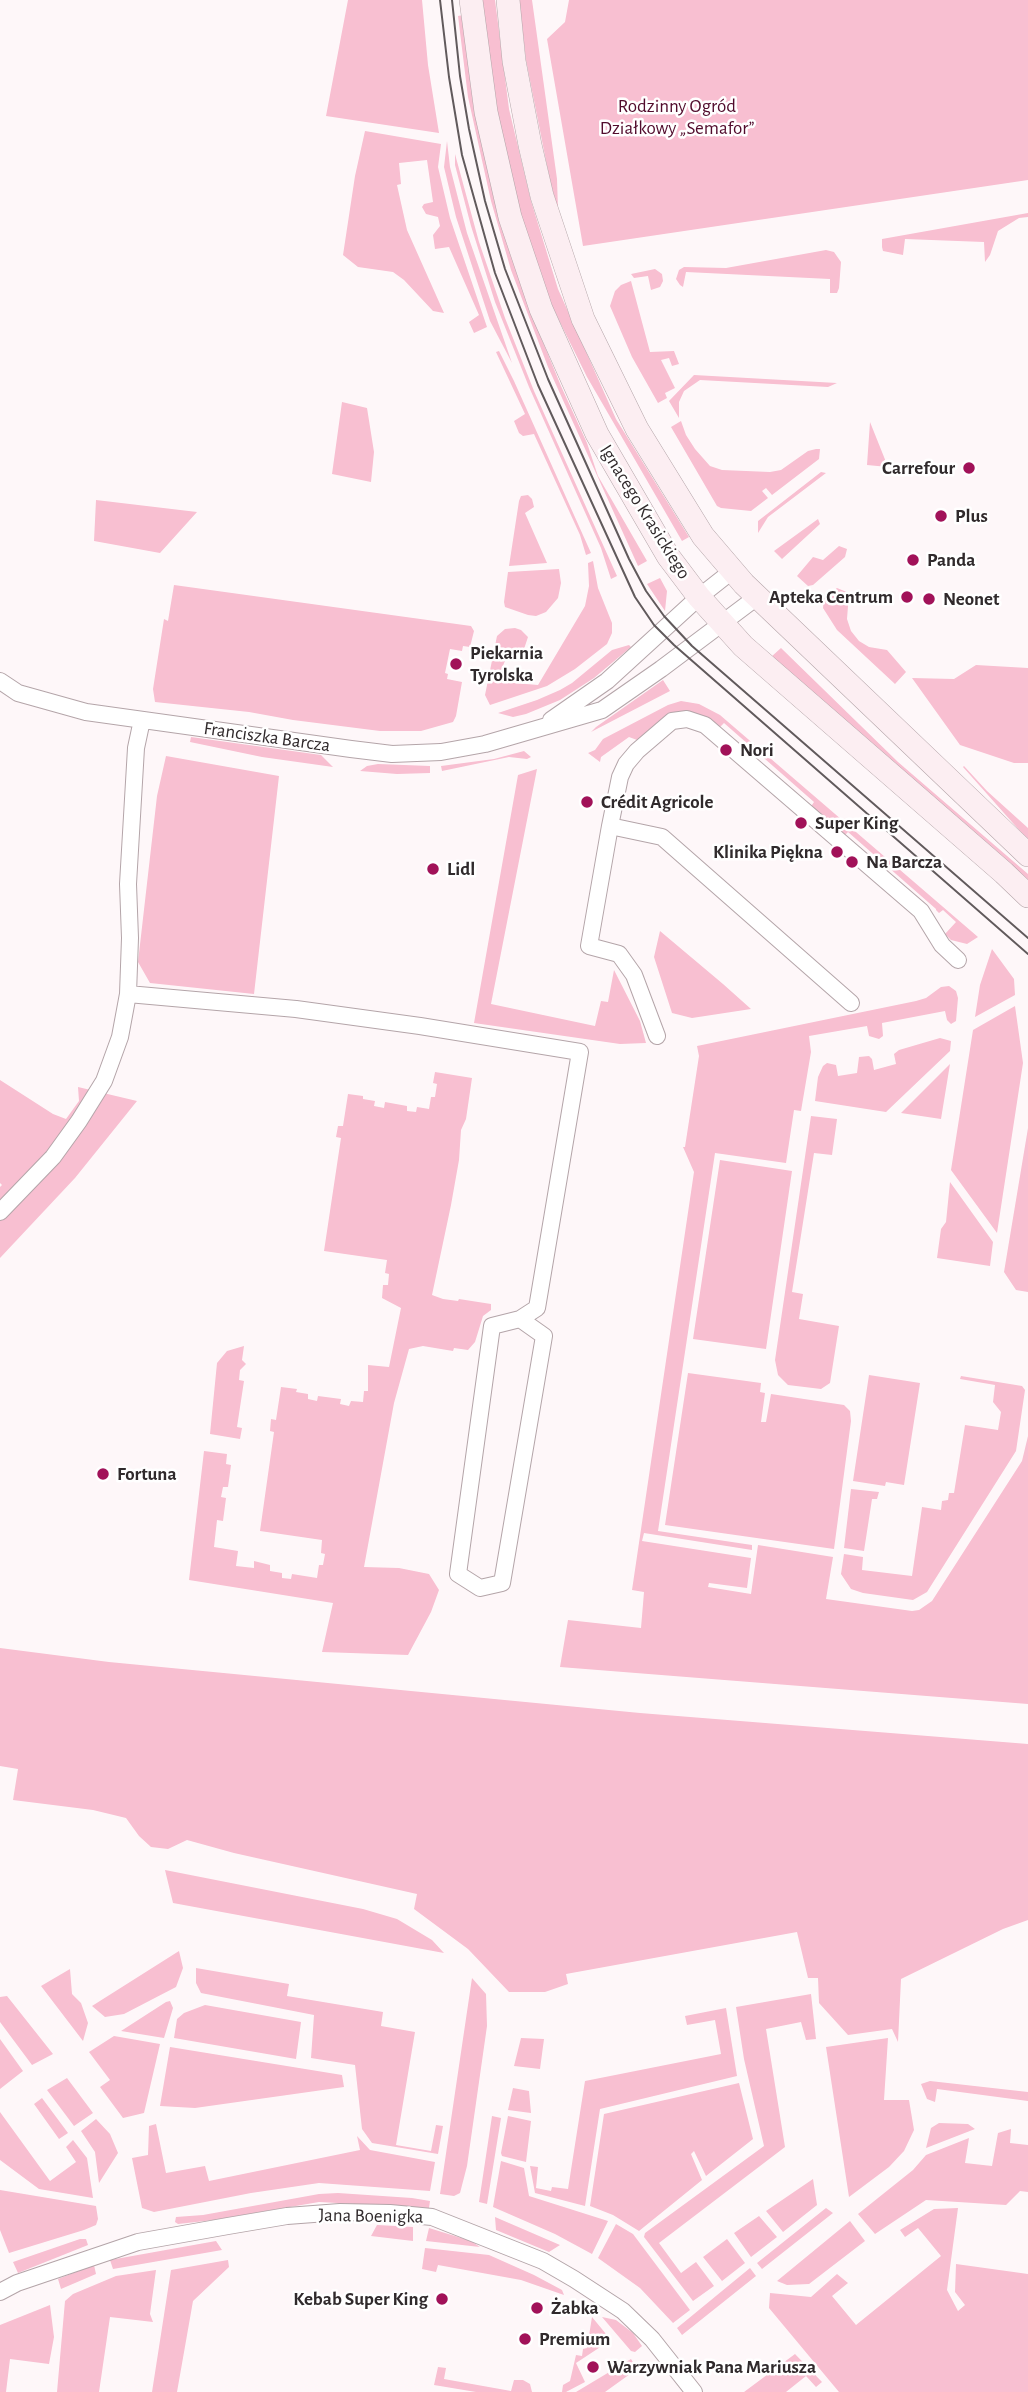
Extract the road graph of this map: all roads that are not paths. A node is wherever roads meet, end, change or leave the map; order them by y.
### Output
1 (471, 0) edge
2 (508, 0) edge
3 (732, 571) junction
4 (699, 597) junction
5 (757, 597) junction
6 (723, 624) junction
7 (0, 681) edge
8 (142, 720) junction
9 (537, 729) junction
10 (610, 826) junction
11 (1028, 855) edge
12 (1028, 896) edge
13 (958, 960) dead end
14 (128, 994) junction
15 (851, 1003) dead end
16 (657, 1036) dead end
17 (0, 1212) edge
18 (520, 1319) junction
19 (0, 2292) edge
20 (694, 2392) edge

1 - 4 main road, Ignacego Krasickiego
2 - 3 main road, Ignacego Krasickiego
3 - 4 street, Franciszka Barcza
3 - 5 main road, Ignacego Krasickiego
4 - 6 main road, Ignacego Krasickiego
4 - 9 street, Franciszka Barcza
5 - 6 street, Franciszka Barcza
5 - 11 main road, Ignacego Krasickiego
6 - 9 street, Franciszka Barcza
6 - 12 main road, Ignacego Krasickiego
7 - 8 street, Franciszka Barcza
8 - 9 street, Franciszka Barcza
8 - 14 street
10 - 13 street
10 - 15 street
10 - 16 street
14 - 17 street
14 - 18 street
18 - 18 street
19 - 20 street, Jana Boenigka

